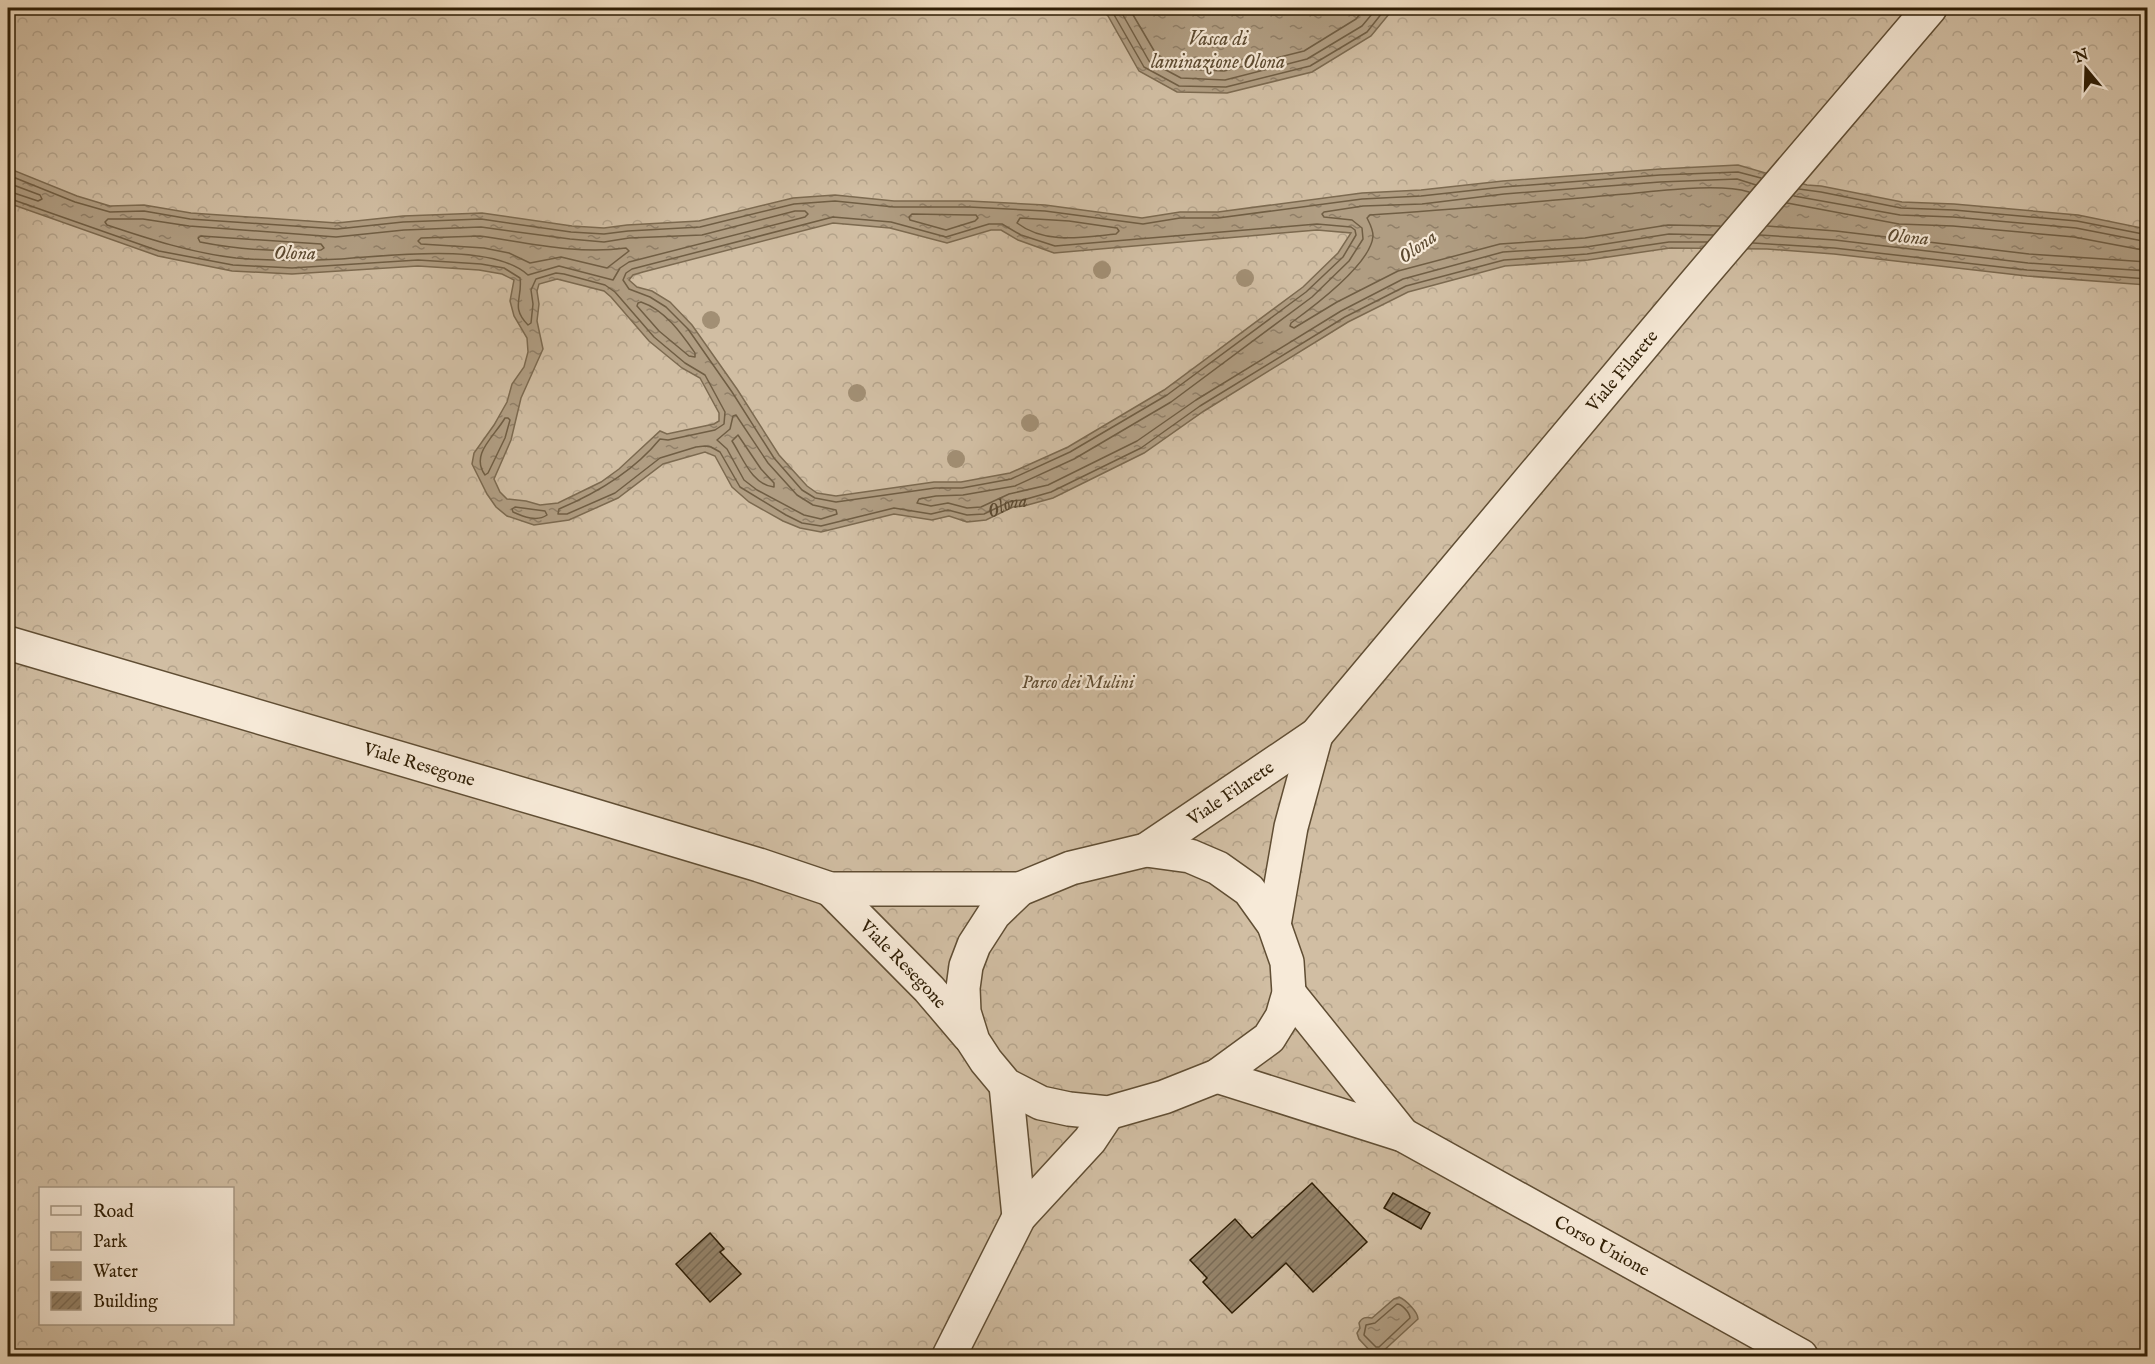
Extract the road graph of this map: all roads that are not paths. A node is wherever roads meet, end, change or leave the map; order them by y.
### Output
1 (1930, 8) edge
2 (8, 643) edge
3 (1316, 735) junction
4 (1146, 850) junction
5 (830, 889) junction
6 (1020, 889) junction
7 (1274, 925) junction
8 (1289, 993) junction
9 (973, 1041) junction
10 (1217, 1076) junction
11 (1006, 1085) junction
12 (1108, 1113) junction
13 (1403, 1135) junction
14 (1019, 1217) junction
15 (949, 1356) edge
16 (1801, 1356) edge

1 - 3 street, Viale Filarete
2 - 5 street, Viale Resegone
3 - 4 street, Viale Filarete
3 - 7 street, Viale Filarete
4 - 6 street
4 - 7 street
5 - 6 street, Viale Resegone
5 - 9 street, Viale Resegone
6 - 9 street
7 - 8 street
8 - 10 street
8 - 13 street, Corso Unione
9 - 11 street
10 - 12 street
10 - 13 street, Corso Unione
11 - 12 street
11 - 14 street
12 - 14 street
13 - 16 street, Corso Unione
14 - 15 street

